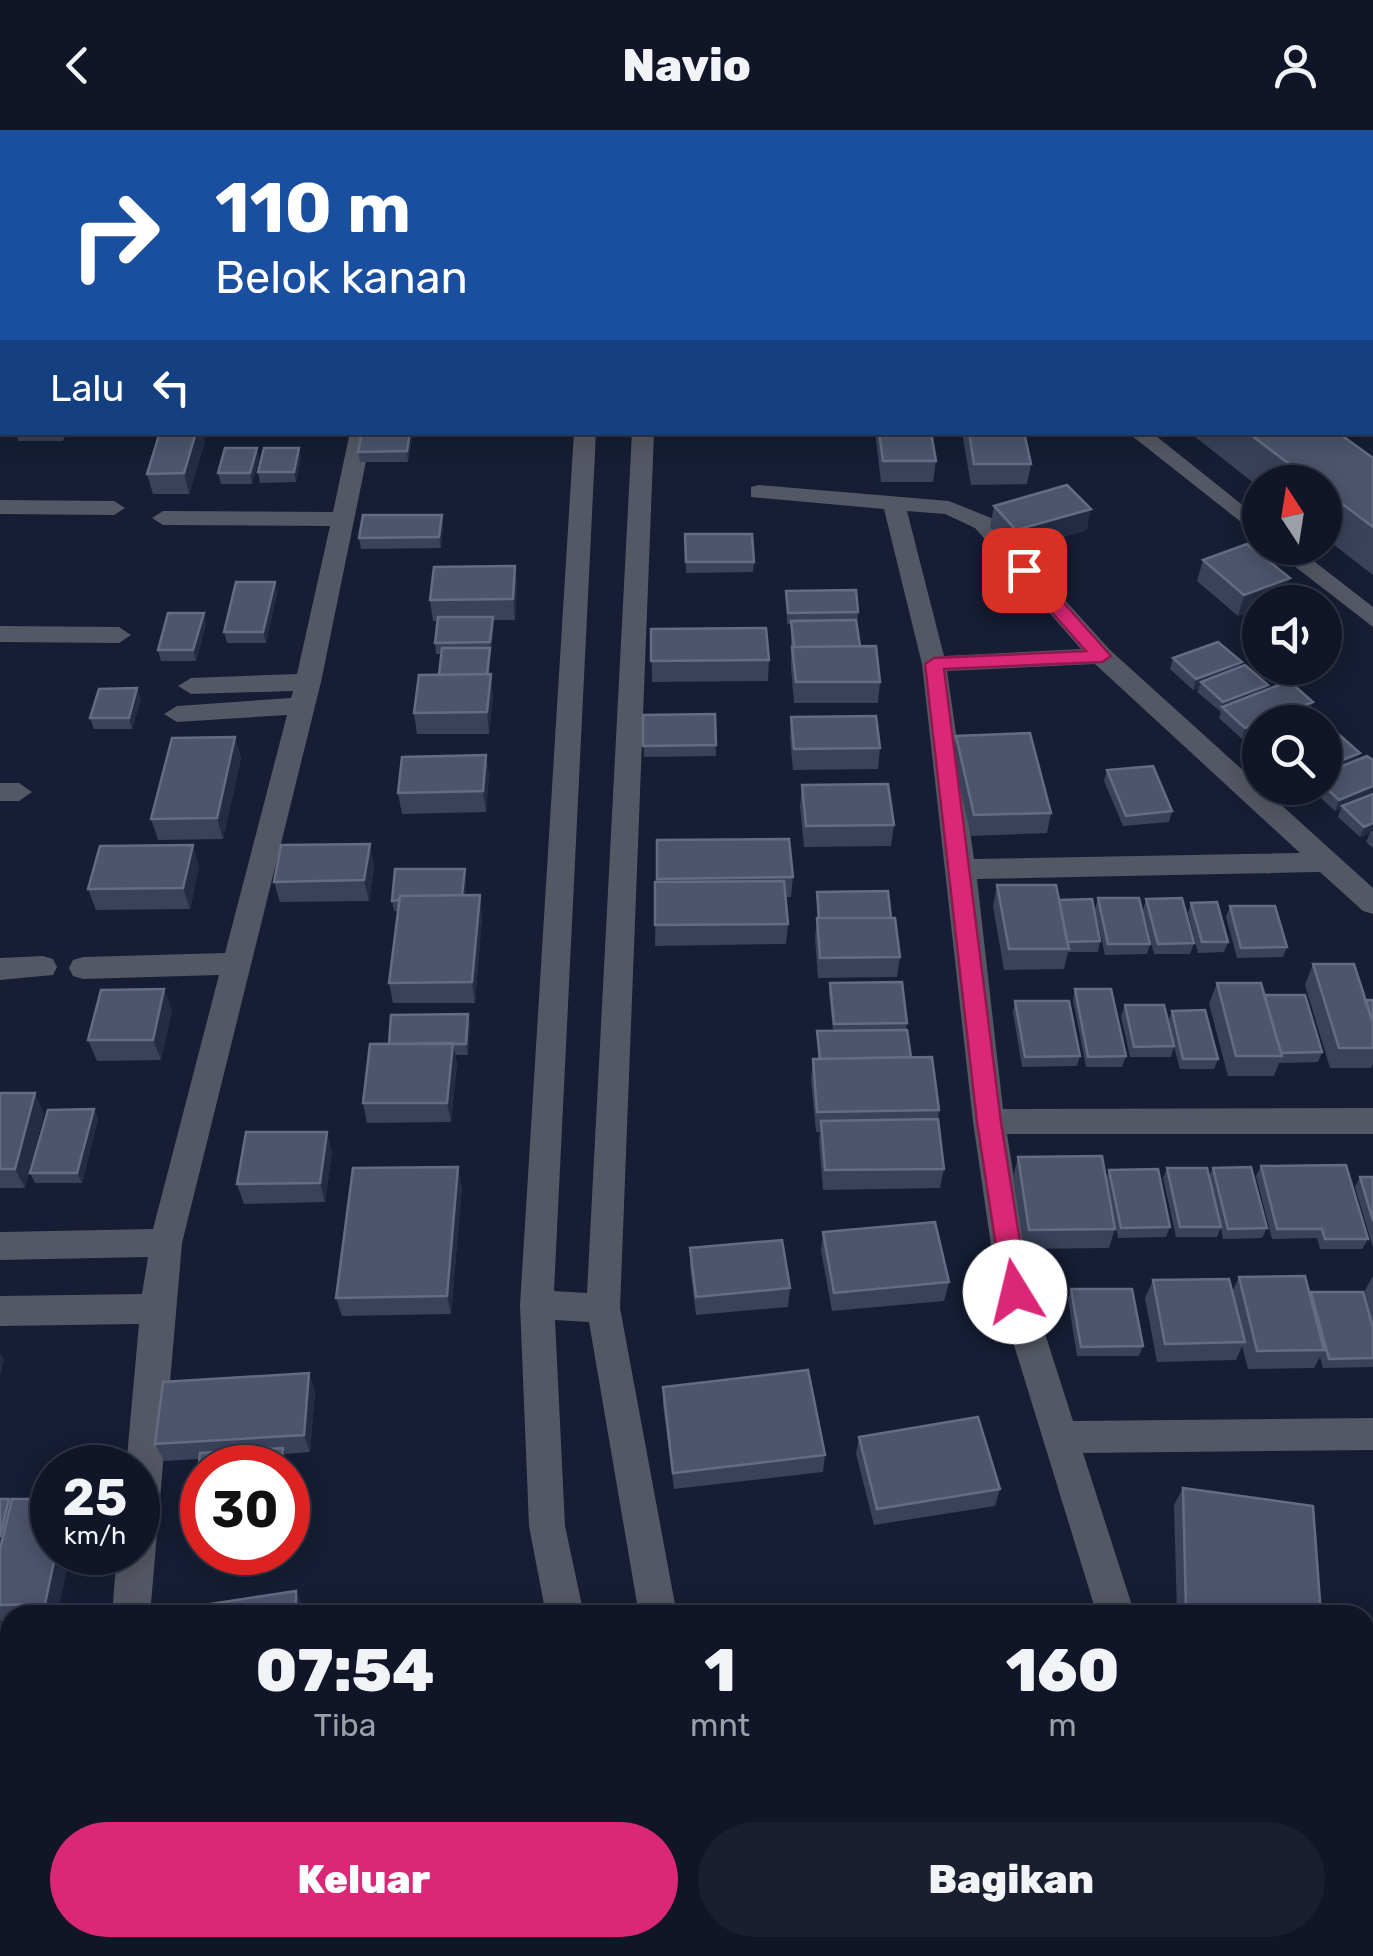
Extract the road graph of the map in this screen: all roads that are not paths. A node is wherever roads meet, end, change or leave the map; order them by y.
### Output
1 (360, 435) edge
2 (584, 435) edge
3 (642, 435) edge
4 (1141, 435) edge
5 (760, 492) dead end
6 (894, 503) junction
7 (0, 507) edge
8 (114, 508) dead end
9 (1242, 516) edge
10 (163, 518) dead end
11 (339, 519) junction
12 (1305, 565) edge
13 (1373, 619) edge
14 (0, 634) edge
15 (120, 636) dead end
16 (1102, 656) junction
17 (934, 664) junction
18 (191, 686) dead end
19 (305, 694) junction
20 (178, 714) dead end
21 (1323, 862) junction
22 (962, 869) junction
23 (1373, 904) edge
24 (234, 964) junction
25 (43, 968) dead end
26 (83, 968) dead end
27 (0, 969) edge
28 (1373, 1120) edge
29 (989, 1122) junction
30 (166, 1243) junction
31 (0, 1246) edge
32 (536, 1305) junction
33 (603, 1308) junction
34 (156, 1309) junction
35 (0, 1311) edge
36 (1373, 1434) edge
37 (1058, 1437) junction
38 (145, 1445) edge
39 (134, 1575) edge
40 (131, 1605) edge
41 (563, 1605) edge
42 (656, 1605) edge
43 (1113, 1605) edge

1 - 11 street
2 - 32 street
3 - 33 street
4 - 9 street
5 - 6 street
6 - 16 street
6 - 17 street
7 - 8 street
10 - 11 street
11 - 19 street
12 - 13 street
14 - 15 street
16 - 17 street
16 - 21 street
17 - 22 street
18 - 19 street
19 - 20 street
19 - 24 street
21 - 22 street
21 - 23 street
22 - 29 street
24 - 26 street
24 - 30 street
25 - 27 street
28 - 29 street
29 - 37 street
30 - 31 street
30 - 34 street
32 - 33 street
32 - 41 street
33 - 42 street
34 - 35 street
34 - 38 street
36 - 37 street
37 - 43 street
39 - 40 street

